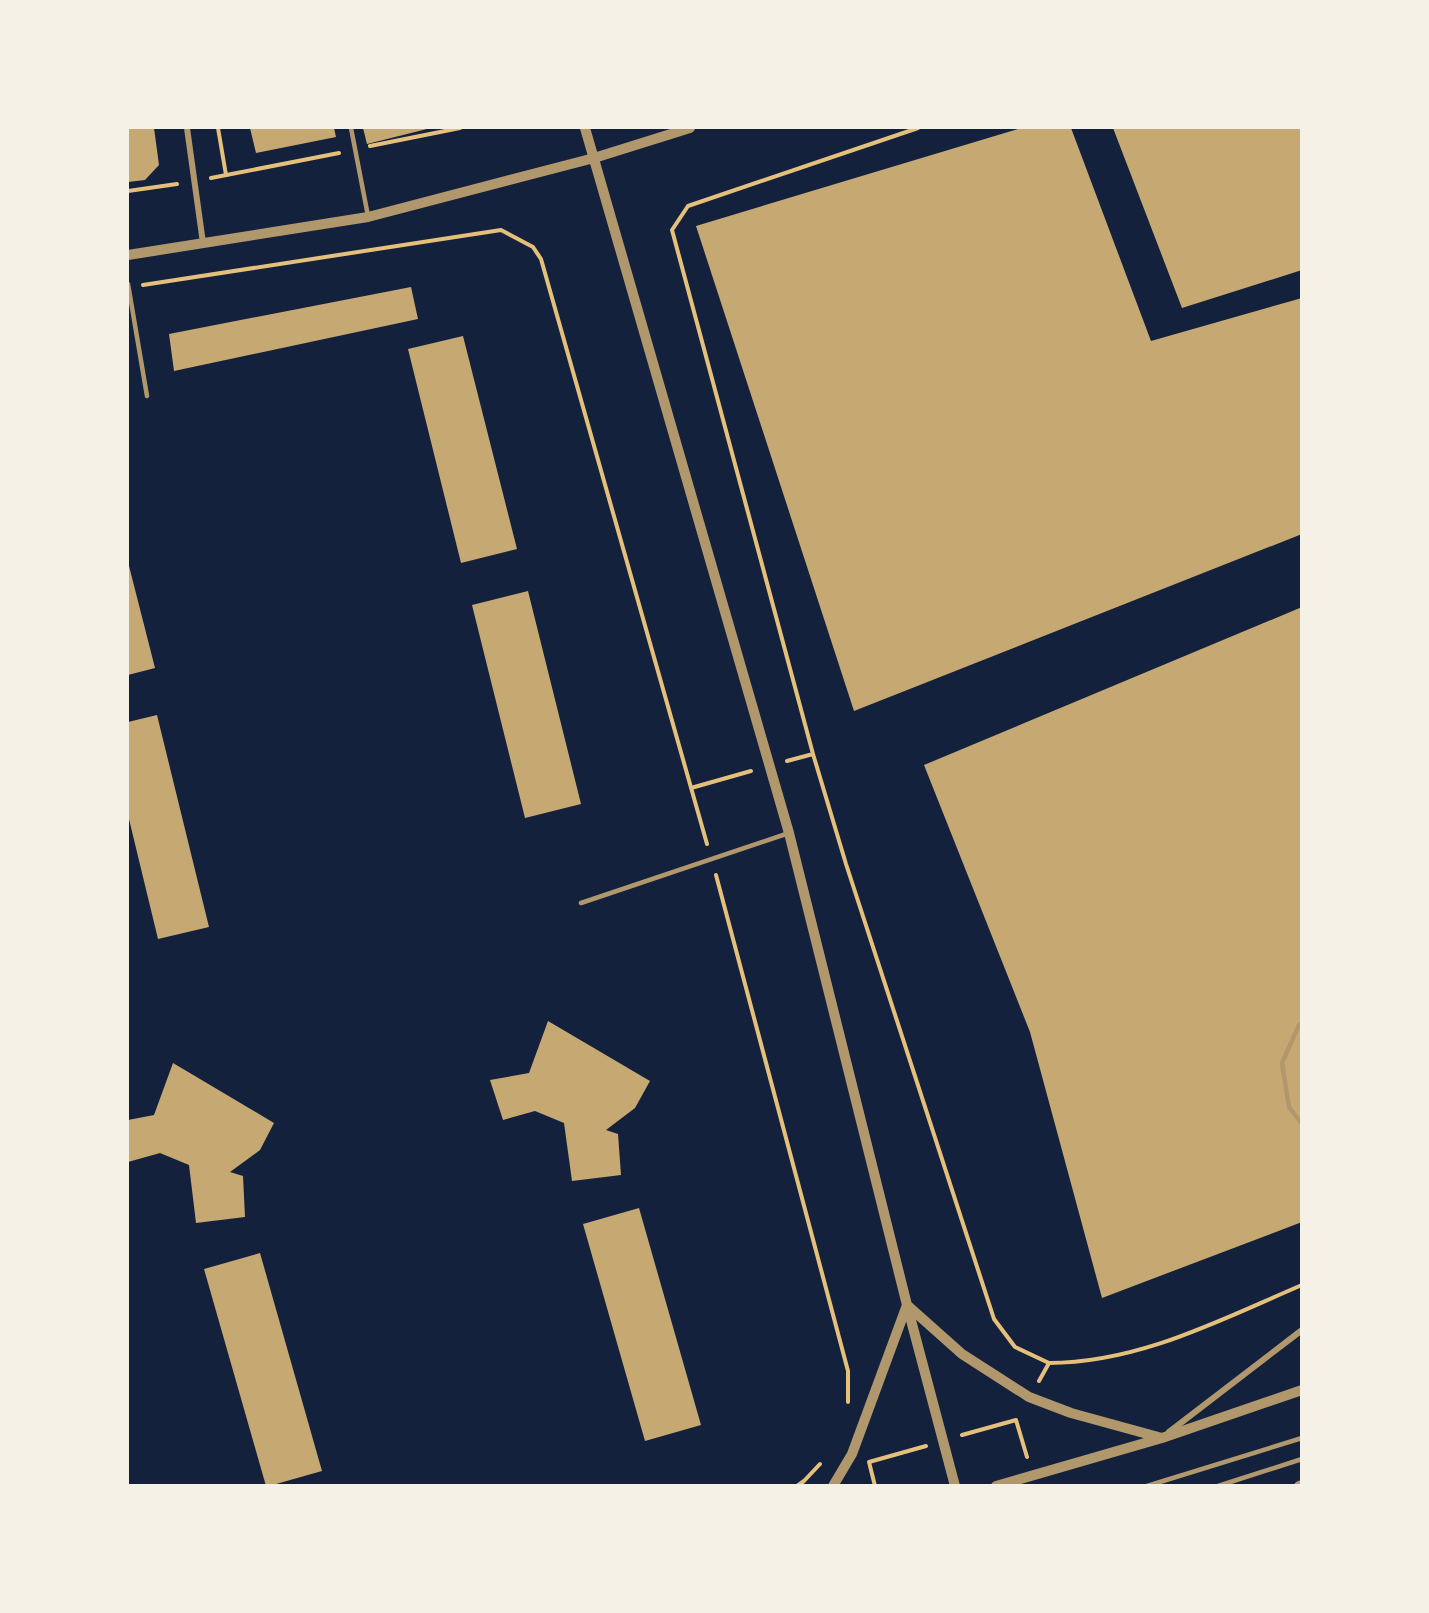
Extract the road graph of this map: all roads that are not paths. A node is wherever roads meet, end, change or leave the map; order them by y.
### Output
1 (187, 128) edge
2 (351, 128) edge
3 (585, 128) edge
4 (690, 128) edge
5 (594, 158) junction
6 (368, 217) junction
7 (203, 243) junction
8 (128, 255) edge
9 (128, 285) edge
10 (147, 396) dead end
11 (789, 833) junction
12 (581, 903) dead end
13 (1302, 1024) edge
14 (1302, 1124) edge
15 (907, 1305) junction
16 (1302, 1330) edge
17 (1302, 1390) edge
18 (1162, 1438) junction
19 (1302, 1438) edge
20 (1302, 1459) edge
21 (833, 1485) edge
22 (956, 1485) edge
23 (996, 1485) edge
24 (1147, 1485) edge
25 (1218, 1485) edge

1 - 7 street
2 - 6 lane
3 - 5 street
4 - 5 street
5 - 6 street
5 - 11 street
6 - 7 street
7 - 8 street
9 - 10 lane
11 - 12 lane
11 - 15 street
13 - 14 lane
15 - 18 street
15 - 21 street
15 - 22 street
16 - 18 street
17 - 18 street
18 - 23 street
19 - 24 lane
20 - 25 lane

